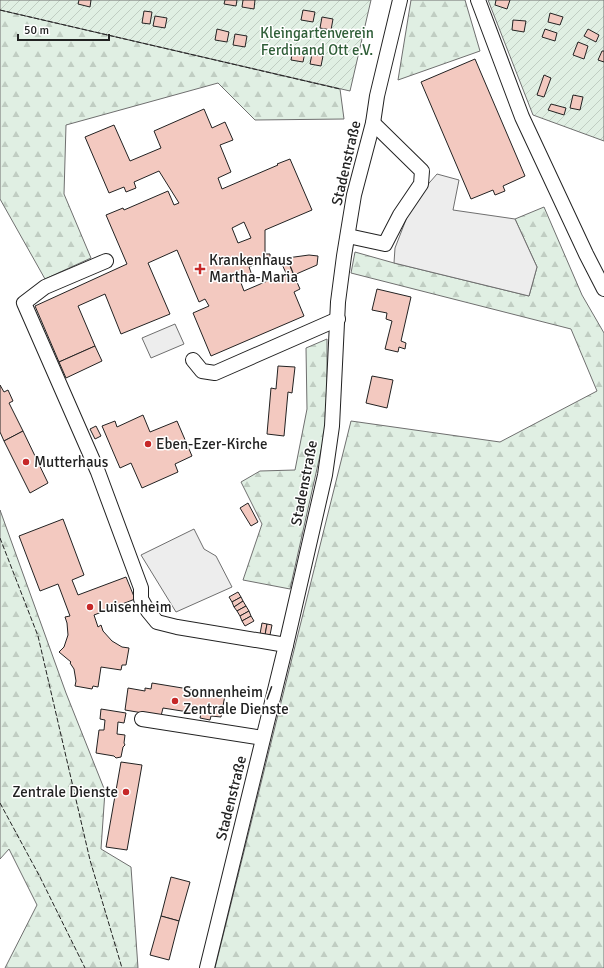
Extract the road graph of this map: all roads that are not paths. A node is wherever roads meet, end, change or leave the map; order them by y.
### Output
1 (400, 0) edge
2 (478, 0) edge
3 (373, 123) junction
4 (348, 236) junction
5 (106, 261) dead end
6 (604, 289) edge
7 (338, 319) junction
8 (194, 360) dead end
9 (286, 645) junction
10 (142, 719) dead end
11 (263, 738) junction
12 (207, 968) edge

1 - 3 street, Stadenstraße
2 - 6 street
3 - 4 street, Stadenstraße
3 - 4 street
4 - 7 street, Stadenstraße
5 - 9 street
7 - 8 street
7 - 9 street, Stadenstraße
9 - 11 street, Stadenstraße
10 - 11 street
11 - 12 street, Stadenstraße

